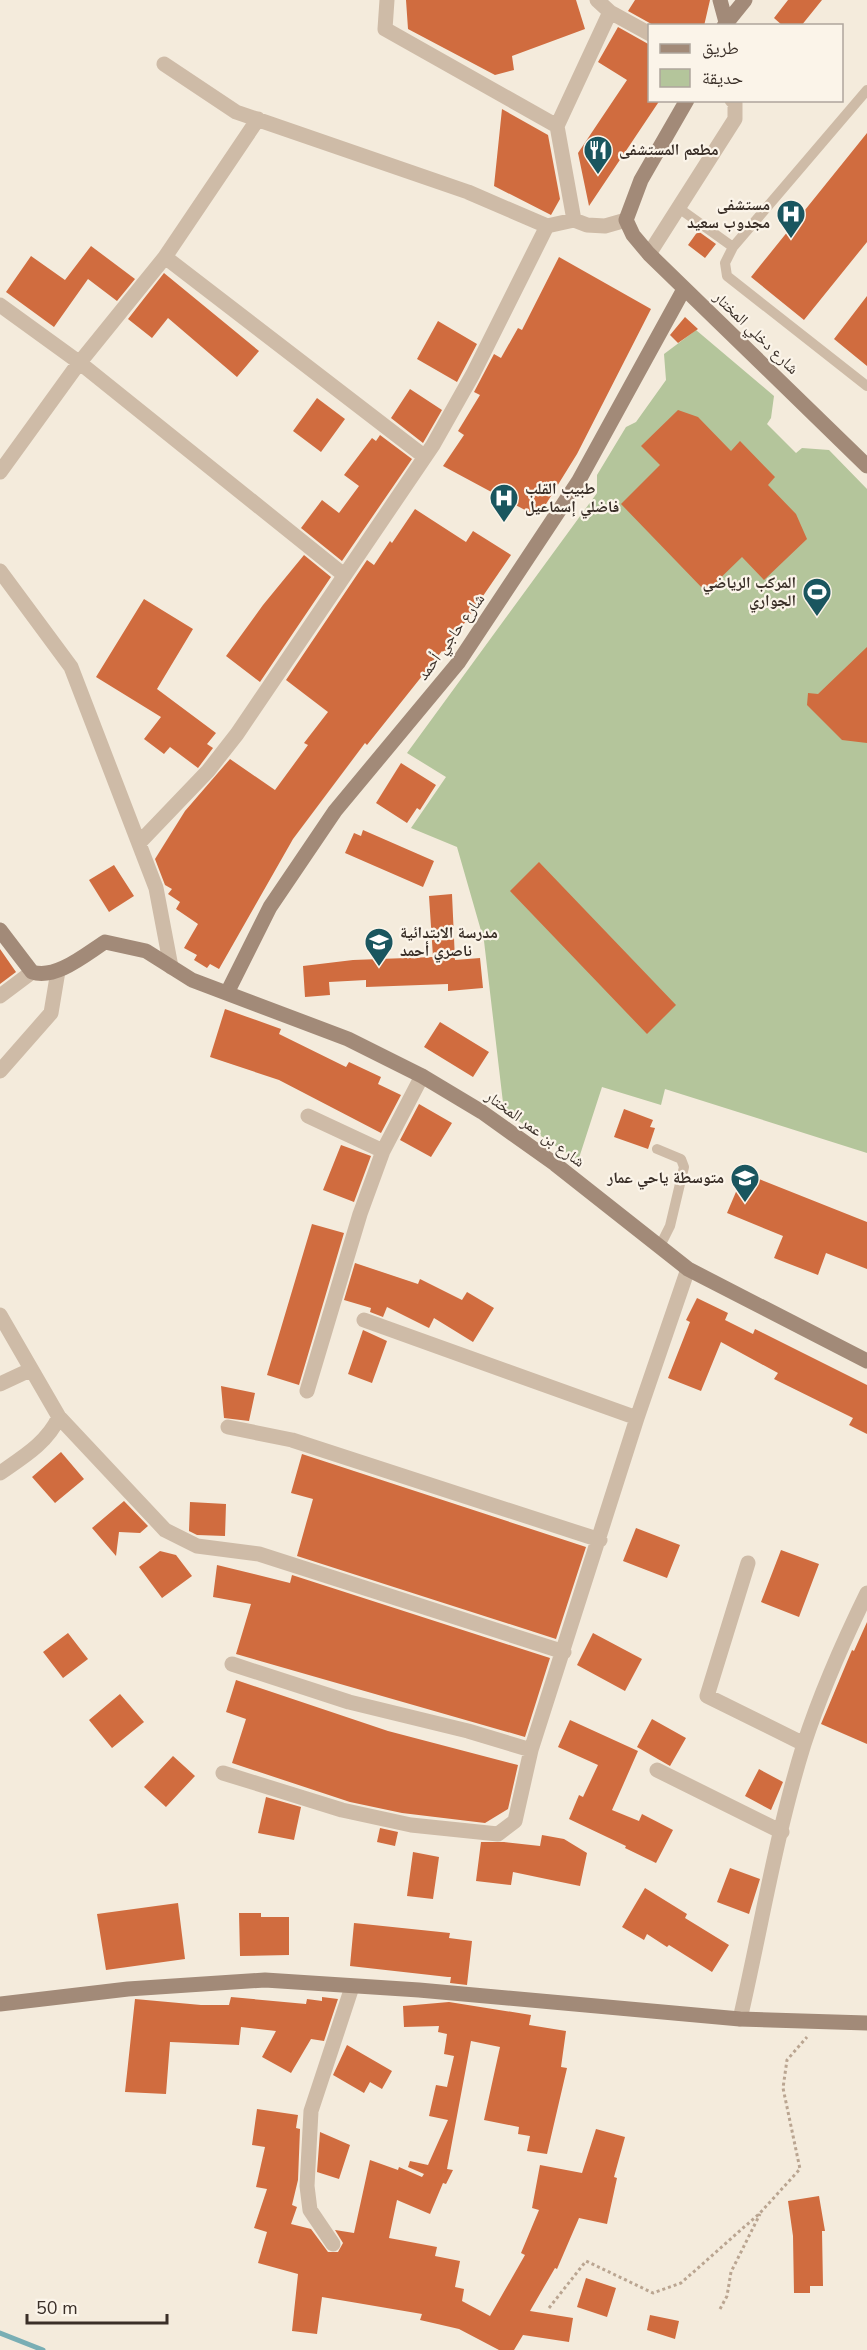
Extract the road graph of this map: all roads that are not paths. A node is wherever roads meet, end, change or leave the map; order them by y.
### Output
1 (387, 0) edge
2 (597, 0) edge
3 (720, 0) edge
4 (745, 0) edge
5 (610, 12) junction
6 (725, 24) edge
7 (648, 33) edge
8 (164, 64) dead end
9 (867, 90) edge
10 (686, 102) edge
11 (734, 102) edge
12 (258, 120) junction
13 (557, 126) junction
14 (680, 209) junction
15 (574, 220) junction
16 (626, 220) junction
17 (547, 226) junction
18 (733, 247) junction
19 (650, 254) junction
20 (165, 257) junction
21 (684, 289) junction
22 (0, 305) edge
23 (80, 363) junction
24 (867, 386) edge
25 (424, 457) junction
26 (867, 466) edge
27 (0, 472) edge
28 (0, 571) edge
29 (344, 575) junction
30 (139, 843) junction
31 (0, 930) edge
32 (171, 967) junction
33 (58, 971) junction
34 (32, 972) junction
35 (226, 993) junction
36 (0, 996) edge
37 (0, 1071) edge
38 (422, 1076) junction
39 (308, 1116) dead end
40 (657, 1149) dead end
41 (382, 1150) junction
42 (660, 1246) junction
43 (688, 1269) junction
44 (0, 1314) edge
45 (364, 1320) dead end
46 (867, 1361) edge
47 (30, 1370) junction
48 (0, 1384) edge
49 (307, 1391) dead end
50 (58, 1417) junction
51 (637, 1418) junction
52 (228, 1427) dead end
53 (0, 1473) edge
54 (600, 1539) junction
55 (748, 1563) dead end
56 (867, 1593) edge
57 (564, 1652) junction
58 (232, 1664) dead end
59 (804, 1744) junction
60 (531, 1750) junction
61 (657, 1770) dead end
62 (223, 1773) dead end
63 (782, 1832) junction
64 (352, 1987) junction
65 (0, 2004) edge
66 (740, 2019) junction
67 (867, 2023) edge
68 (333, 2244) dead end

1 - 13 street
2 - 5 street
3 - 6 street
4 - 6 street
5 - 7 street
5 - 13 street
8 - 12 street
9 - 18 lane
10 - 16 street
11 - 14 street
12 - 17 street
12 - 20 street
13 - 15 street
14 - 18 lane
14 - 19 street
15 - 16 street
15 - 17 street
16 - 19 street, شارع دخلي المختار
17 - 25 street
18 - 24 lane
19 - 21 street, شارع دخلي المختار
20 - 23 street
20 - 25 street
21 - 26 street, شارع دخلي المختار
21 - 35 street, شارع حاجي أحمد
22 - 23 street
23 - 27 street
23 - 29 street
25 - 29 street
28 - 30 street
29 - 30 street
30 - 32 street
31 - 34 street
32 - 33 street, شارع بن عمر المختار
32 - 35 street, شارع بن عمر المختار
33 - 34 street
33 - 37 street
34 - 36 street
35 - 38 street, شارع بن عمر المختار
38 - 41 street
38 - 42 street, شارع بن عمر المختار
39 - 41 street
40 - 42 lane
41 - 49 street
42 - 43 street, شارع بن عمر المختار
43 - 46 street, شارع بن عمر المختار
43 - 51 street
44 - 47 street
45 - 51 street
47 - 48 street
47 - 50 street
50 - 53 street
50 - 57 street
51 - 54 street
52 - 54 street
54 - 57 street
55 - 59 street
56 - 59 street
57 - 60 street
58 - 60 street
59 - 63 street
60 - 62 street
61 - 63 street
63 - 66 street
64 - 65 street
64 - 66 street
64 - 68 street
66 - 67 street

